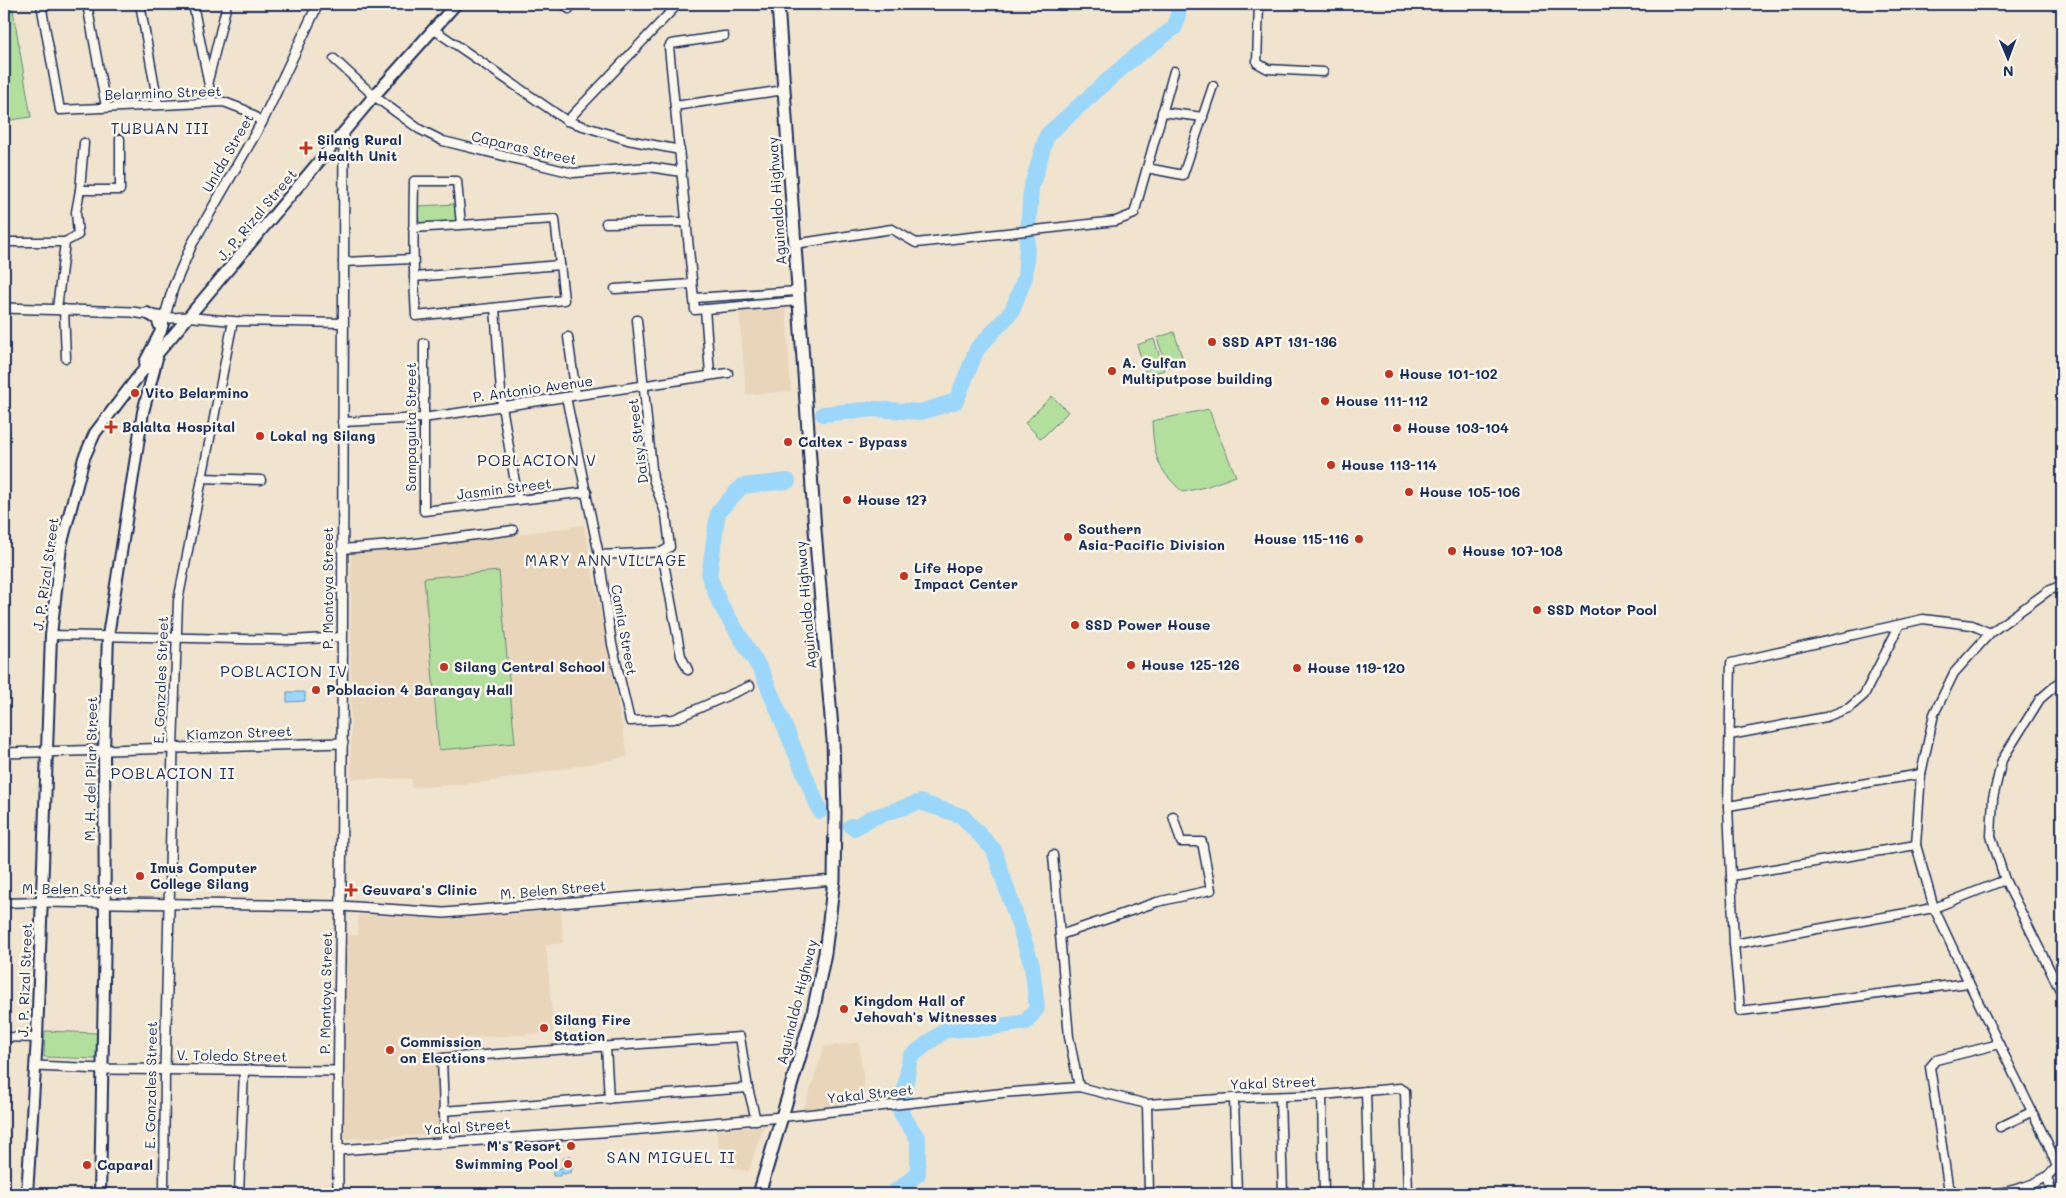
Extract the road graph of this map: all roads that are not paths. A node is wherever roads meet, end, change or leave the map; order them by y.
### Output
1 (41, 4) edge
2 (87, 4) edge
3 (140, 4) edge
4 (194, 4) edge
5 (227, 4) edge
6 (318, 4) edge
7 (456, 4) edge
8 (678, 4) edge
9 (778, 4) edge
10 (1259, 4) edge
11 (433, 29) junction
12 (724, 36) dead end
13 (334, 59) dead end
14 (1174, 72) dead end
15 (1323, 72) dead end
16 (208, 81) junction
17 (1213, 86) dead end
18 (784, 90) junction
19 (374, 96) junction
20 (212, 101) junction
21 (158, 104) junction
22 (675, 106) junction
23 (106, 107) junction
24 (1162, 112) junction
25 (1203, 117) junction
26 (567, 121) junction
27 (262, 122) junction
28 (344, 132) junction
29 (120, 139) dead end
30 (84, 143) dead end
31 (680, 150) junction
32 (1147, 168) junction
33 (682, 172) junction
34 (80, 190) junction
35 (687, 222) junction
36 (606, 223) dead end
37 (461, 225) junction
38 (413, 228) junction
39 (4, 242) edge
40 (64, 242) junction
41 (795, 244) junction
42 (413, 259) junction
43 (343, 262) junction
44 (560, 265) junction
45 (414, 277) junction
46 (692, 284) junction
47 (615, 289) dead end
48 (799, 296) junction
49 (694, 298) junction
50 (4, 308) edge
51 (495, 308) junction
52 (60, 309) junction
53 (705, 309) junction
54 (147, 313) junction
55 (168, 317) junction
56 (189, 317) junction
57 (637, 320) dead end
58 (233, 321) junction
59 (343, 323) junction
60 (161, 329) junction
61 (176, 332) junction
62 (568, 337) dead end
63 (424, 343) dead end
64 (160, 350) junction
65 (66, 358) dead end
66 (728, 373) dead end
67 (710, 374) junction
68 (137, 378) junction
69 (644, 385) junction
70 (576, 395) junction
71 (566, 397) junction
72 (502, 406) junction
73 (423, 418) junction
74 (342, 422) junction
75 (202, 478) junction
76 (261, 480) dead end
77 (586, 492) junction
78 (518, 500) junction
79 (424, 511) joint
80 (513, 530) dead end
81 (342, 549) junction
82 (662, 552) junction
83 (599, 555) junction
84 (2062, 585) edge
85 (1899, 626) junction
86 (1990, 633) junction
87 (51, 635) junction
88 (108, 636) junction
89 (342, 637) junction
90 (176, 639) junction
91 (688, 670) dead end
92 (2062, 680) edge
93 (750, 686) dead end
94 (1730, 735) junction
95 (343, 743) junction
96 (173, 749) junction
97 (104, 751) junction
98 (46, 752) junction
99 (4, 753) edge
100 (1922, 774) junction
101 (1728, 806) junction
102 (1173, 816) dead end
103 (1916, 845) junction
104 (1053, 855) dead end
105 (1731, 876) junction
106 (834, 880) junction
107 (2005, 880) junction
108 (4, 902) edge
109 (42, 902) junction
110 (104, 902) junction
111 (168, 904) junction
112 (341, 906) junction
113 (1934, 908) junction
114 (1060, 935) junction
115 (1734, 944) junction
116 (1969, 983) junction
117 (2062, 994) edge
118 (4, 1037) edge
119 (37, 1038) junction
120 (1999, 1044) junction
121 (606, 1046) junction
122 (35, 1066) junction
123 (102, 1069) junction
124 (165, 1069) junction
125 (244, 1070) junction
126 (338, 1071) junction
127 (748, 1088) junction
128 (1079, 1088) junction
129 (1366, 1091) junction
130 (1322, 1095) junction
131 (1280, 1097) junction
132 (1234, 1098) junction
133 (609, 1099) junction
134 (1147, 1104) junction
135 (444, 1111) junction
136 (2031, 1112) junction
137 (782, 1118) junction
138 (756, 1120) junction
139 (2000, 1127) dead end
140 (444, 1141) junction
141 (338, 1150) junction
142 (2060, 1166) edge
143 (2047, 1176) junction
144 (27, 1194) edge
145 (100, 1194) edge
146 (164, 1194) edge
147 (239, 1194) edge
148 (338, 1194) edge
149 (758, 1194) edge
150 (1149, 1194) edge
151 (1236, 1194) edge
152 (1283, 1194) edge
153 (1324, 1194) edge
154 (1369, 1194) edge
155 (1408, 1194) edge
156 (1955, 1194) edge
157 (1992, 1194) edge
158 (2052, 1194) edge

1 - 23 street, Belarmino Street
2 - 23 street
3 - 21 street
4 - 16 street
5 - 16 street
6 - 27 street, Unida Street
7 - 11 main road, J. P. Rizal Street
8 - 26 street
9 - 18 main road, Aguinaldo Highway
10 - 15 street
11 - 19 main road, J. P. Rizal Street
11 - 26 street
12 - 22 street
13 - 19 street, Caparas Street
14 - 24 street
16 - 20 street
17 - 25 street
18 - 22 street
18 - 41 main road, Aguinaldo Highway
19 - 28 main road, J. P. Rizal Street
19 - 33 street, Caparas Street
20 - 21 street, Belarmino Street
20 - 27 street, Belarmino Street
21 - 23 street, Belarmino Street
22 - 31 street
24 - 25 street
24 - 32 street
25 - 32 street
26 - 31 street
27 - 55 street, Unida Street
28 - 43 street, P. Montoya Street
28 - 56 main road, J. P. Rizal Street
29 - 34 street
30 - 34 street
31 - 33 street
32 - 41 street
33 - 35 street
34 - 40 street
35 - 36 street
35 - 46 street
37 - 38 street
37 - 38 street
37 - 44 street
38 - 42 street
39 - 40 street
40 - 52 street
41 - 48 main road, Aguinaldo Highway
42 - 43 street
42 - 45 street
43 - 59 street, P. Montoya Street
44 - 45 street
44 - 51 street
45 - 51 street
46 - 47 street
46 - 49 street
48 - 49 street
48 - 53 street
48 - 106 main road, Aguinaldo Highway
49 - 53 street
50 - 52 street
51 - 72 street
52 - 54 street
52 - 65 street
53 - 67 street
54 - 55 street
54 - 60 main road
55 - 56 street
55 - 60 main road
55 - 61 street
56 - 58 street
56 - 61 main road, J. P. Rizal Street
57 - 69 street, Daisy Street
58 - 59 street
58 - 75 street, E. Gonzales Street
59 - 74 street, P. Montoya Street
60 - 68 main road
61 - 64 main road, J. P. Rizal Street
62 - 70 street
63 - 73 street, Sampaguita Street
64 - 68 main road, J. P. Rizal Street
64 - 88 main road, M. H. del Pilar Street
66 - 67 street, P. Antonio Avenue
67 - 69 street, P. Antonio Avenue
68 - 87 main road, J. P. Rizal Street
69 - 70 street, P. Antonio Avenue
69 - 82 street, Daisy Street
70 - 71 street, P. Antonio Avenue
71 - 72 street, P. Antonio Avenue
71 - 77 street, Camia Street
72 - 73 street, P. Antonio Avenue
72 - 78 street
73 - 74 street, P. Antonio Avenue
73 - 79 street, Sampaguita Street
74 - 81 street, P. Montoya Street
75 - 76 street
75 - 90 street, E. Gonzales Street
77 - 78 street, Jasmin Street
77 - 83 street, Camia Street
78 - 79 street, Jasmin Street
80 - 81 street
81 - 89 street, P. Montoya Street
82 - 83 street
82 - 91 street, Daisy Street
83 - 93 street, Camia Street
84 - 86 street
85 - 86 street
85 - 94 street
85 - 94 street
86 - 100 street
87 - 88 street
87 - 98 main road, J. P. Rizal Street
88 - 90 street
88 - 97 main road, M. H. del Pilar Street
89 - 90 street
89 - 95 street, P. Montoya Street
90 - 96 street, E. Gonzales Street
92 - 107 street
94 - 101 street
95 - 96 street, Kiamzon Street
95 - 112 street, P. Montoya Street
96 - 97 street, Kiamzon Street
96 - 111 street, E. Gonzales Street
97 - 98 street, Kiamzon Street
97 - 110 main road, M. H. del Pilar Street
98 - 99 street, Kiamzon Street
98 - 109 main road, J. P. Rizal Street
100 - 101 street
100 - 103 street
101 - 105 street
102 - 114 street
103 - 105 street
103 - 113 street
104 - 114 street
105 - 115 street
106 - 112 street, M. Belen Street
106 - 137 main road, Aguinaldo Highway
107 - 113 street
107 - 117 street
108 - 109 street, M. Belen Street
109 - 110 street, M. Belen Street
109 - 119 main road, J. P. Rizal Street
110 - 111 street, M. Belen Street
110 - 123 main road, M. H. del Pilar Street
111 - 112 street, M. Belen Street
111 - 124 street, E. Gonzales Street
112 - 126 street, P. Montoya Street
113 - 115 street
113 - 116 street
114 - 128 street
115 - 116 street
116 - 120 street
118 - 119 street
119 - 122 main road, J. P. Rizal Street
120 - 136 street
120 - 156 street
121 - 127 street
121 - 133 street
121 - 135 street
122 - 123 street, V. Toledo Street
122 - 144 main road, J. P. Rizal Street
123 - 124 street, V. Toledo Street
123 - 145 main road, M. H. del Pilar Street
124 - 125 street, V. Toledo Street
124 - 146 street, E. Gonzales Street
125 - 126 street, V. Toledo Street
125 - 147 street
126 - 141 street, P. Montoya Street
127 - 133 street
127 - 138 street
128 - 134 street, Yakal Street
128 - 137 street, Yakal Street
129 - 130 street, Yakal Street
129 - 154 street
129 - 155 street, Yakal Street
130 - 131 street, Yakal Street
130 - 153 street
131 - 132 street, Yakal Street
131 - 152 street
132 - 134 street, Yakal Street
132 - 151 street
133 - 135 street
134 - 150 street
135 - 140 street
136 - 139 street
136 - 142 street
137 - 138 street, Yakal Street
137 - 149 main road, Aguinaldo Highway
138 - 140 street, Yakal Street
140 - 141 street, Yakal Street
141 - 148 street, P. Montoya Street
142 - 143 street
143 - 157 street
143 - 158 street

